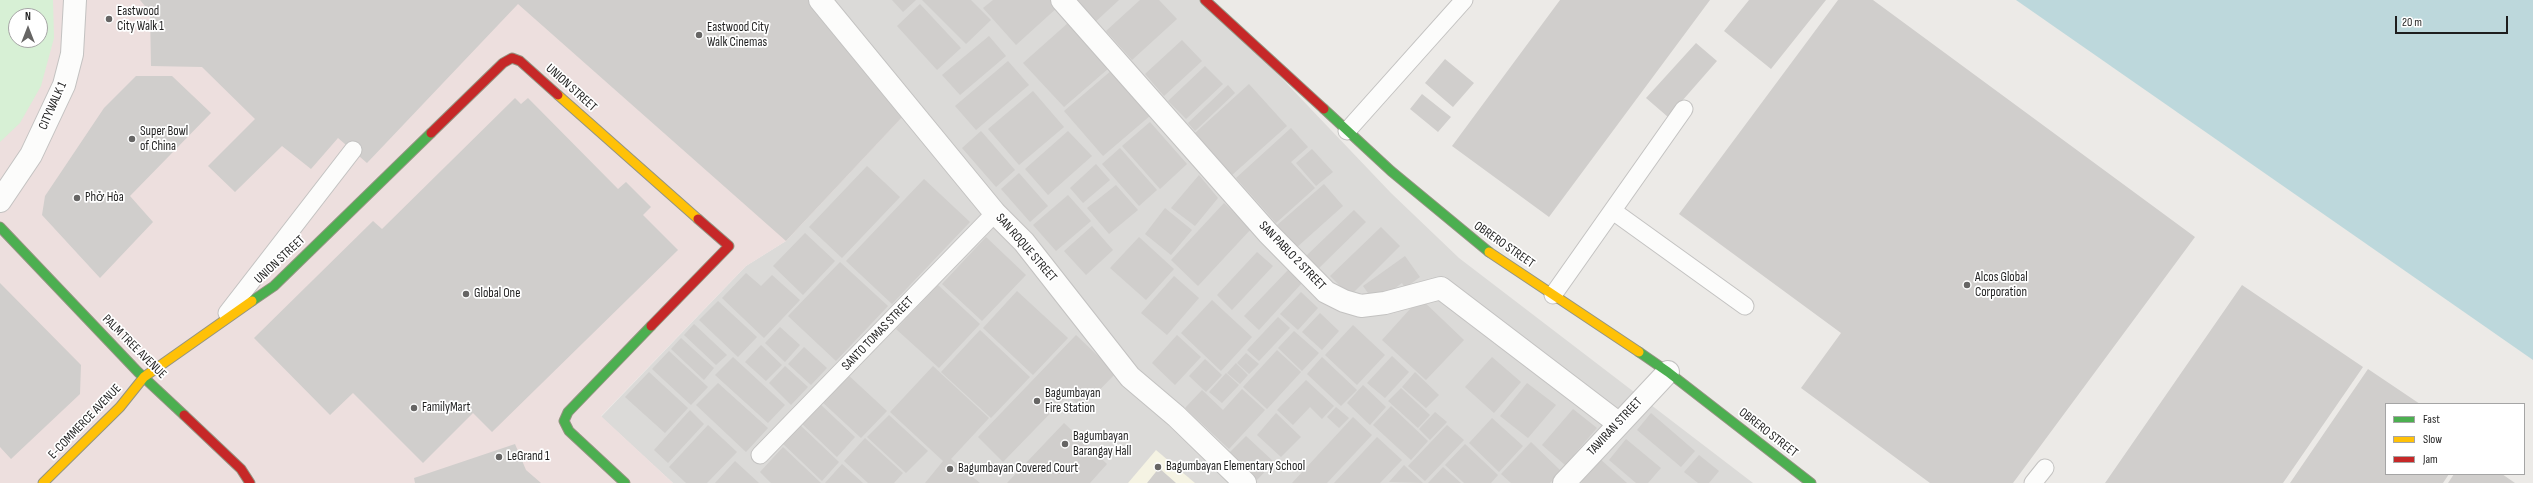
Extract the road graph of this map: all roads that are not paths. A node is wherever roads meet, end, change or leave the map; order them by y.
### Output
1 (75, 0) edge
2 (820, 0) edge
3 (1062, 0) edge
4 (1205, 0) edge
5 (1464, 0) edge
6 (1684, 110) dead end
7 (1347, 131) junction
8 (353, 150) dead end
9 (0, 201) edge
10 (1613, 211) junction
11 (995, 213) junction
12 (0, 227) edge
13 (1553, 295) junction
14 (1745, 306) dead end
15 (216, 328) junction
16 (1668, 372) junction
17 (144, 377) junction
18 (1618, 423) junction
19 (760, 455) dead end
20 (2046, 468) dead end
21 (43, 483) edge
22 (250, 483) edge
23 (625, 483) edge
24 (1245, 483) edge
25 (1564, 483) edge
26 (1811, 483) edge
27 (2033, 483) edge

1 - 9 street, CITYWALK 1
2 - 11 street, SAN ROQUE STREET
3 - 18 street, SAN PABLO 2 STREET
4 - 7 street, OBRERO STREET
5 - 7 lane
6 - 10 lane
7 - 13 street, OBRERO STREET
8 - 15 lane
10 - 13 lane
10 - 14 lane
11 - 19 lane, SANTO TOMAS STREET
11 - 24 street, SAN ROQUE STREET
12 - 17 street, PALM TREE AVENUE
13 - 16 street, OBRERO STREET
15 - 17 street, UNION STREET
15 - 23 street, UNION STREET
16 - 18 street, TAWIRAN STREET
16 - 26 street, OBRERO STREET
17 - 21 street, E-COMMERCE AVENUE
17 - 22 street, PALM TREE AVENUE
18 - 25 street, TAWIRAN STREET
20 - 27 lane

